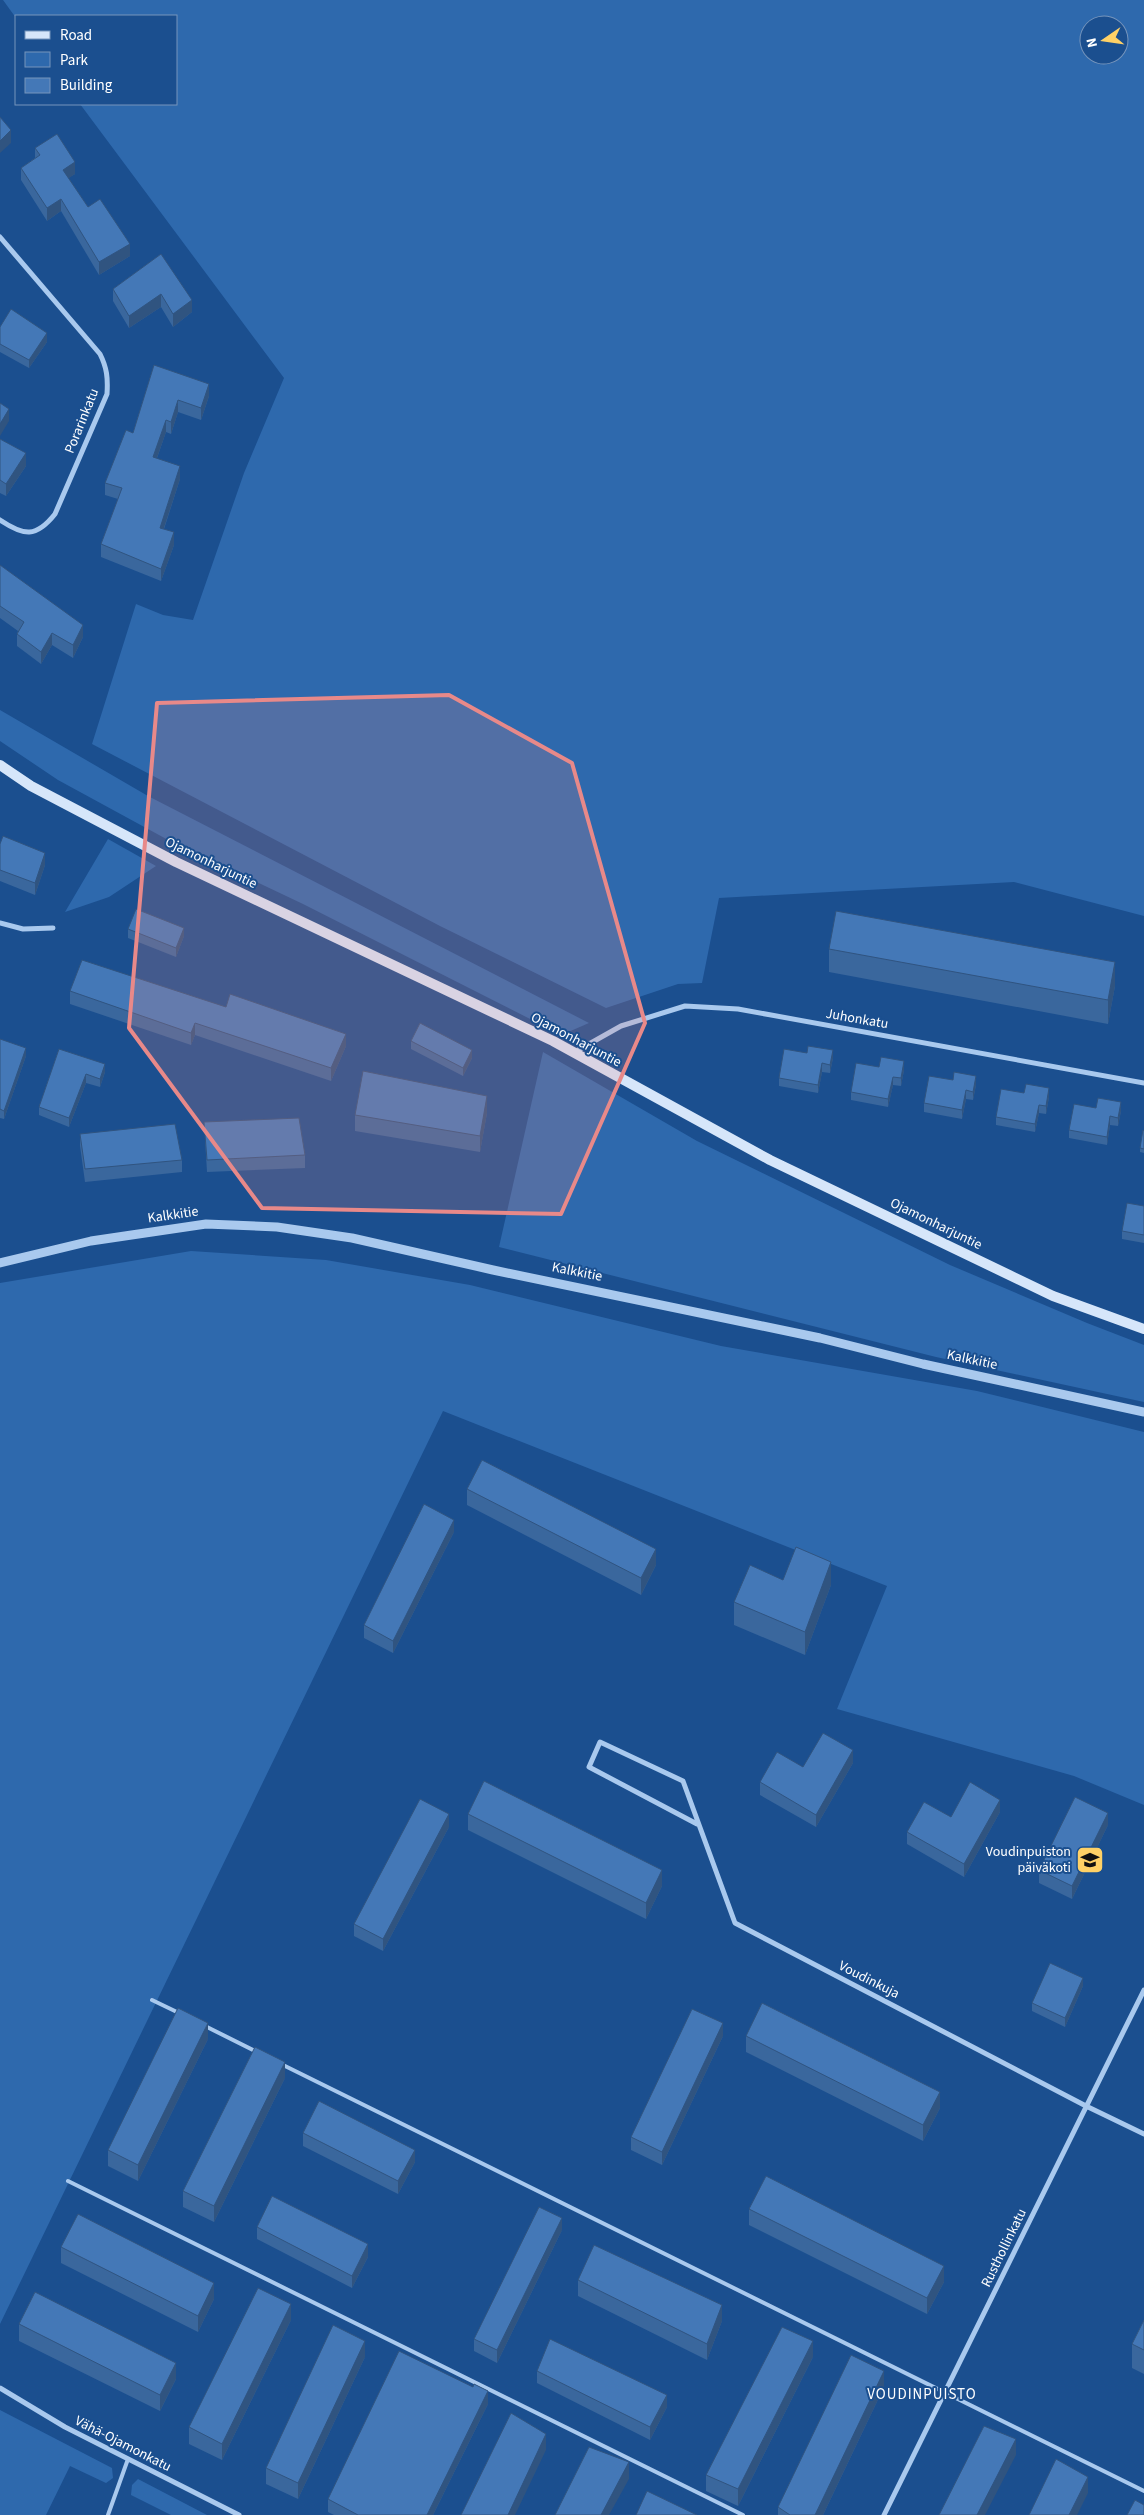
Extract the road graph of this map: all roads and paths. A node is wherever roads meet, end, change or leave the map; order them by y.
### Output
1 (0, 237) edge
2 (0, 520) edge
3 (0, 765) edge
4 (0, 923) edge
5 (53, 928) dead end
6 (573, 1053) junction
7 (1144, 1083) edge
8 (0, 1263) edge
9 (1144, 1329) edge
10 (1144, 1412) edge
11 (697, 1824) junction
12 (1144, 1990) edge
13 (152, 2000) dead end
14 (185, 2016) edge
15 (202, 2024) edge
16 (260, 2053) edge
17 (277, 2062) edge
18 (1086, 2106) junction
19 (1144, 2134) edge
20 (68, 2181) dead end
21 (0, 2388) edge
22 (945, 2392) junction
23 (128, 2459) junction
24 (1144, 2491) edge
25 (108, 2515) edge
26 (239, 2515) edge
27 (743, 2515) edge
28 (884, 2515) edge

1 - 2 street, Porarinkatu
3 - 6 main road, Ojamonharjuntie
4 - 5 street
6 - 7 street, Juhonkatu
6 - 9 main road, Ojamonharjuntie
8 - 10 street, Kalkkitie
11 - 11 street, Voudinkuja
11 - 18 street, Voudinkuja
12 - 18 street, Rusthollinkatu
13 - 14 lane
15 - 16 lane
17 - 22 lane
18 - 19 street, Voudinkuja
18 - 22 street, Rusthollinkatu
20 - 27 lane
21 - 23 street, Vähä-Ojamonkatu
22 - 24 lane
22 - 28 street, Rusthollinkatu
23 - 25 lane
23 - 26 street, Vähä-Ojamonkatu

